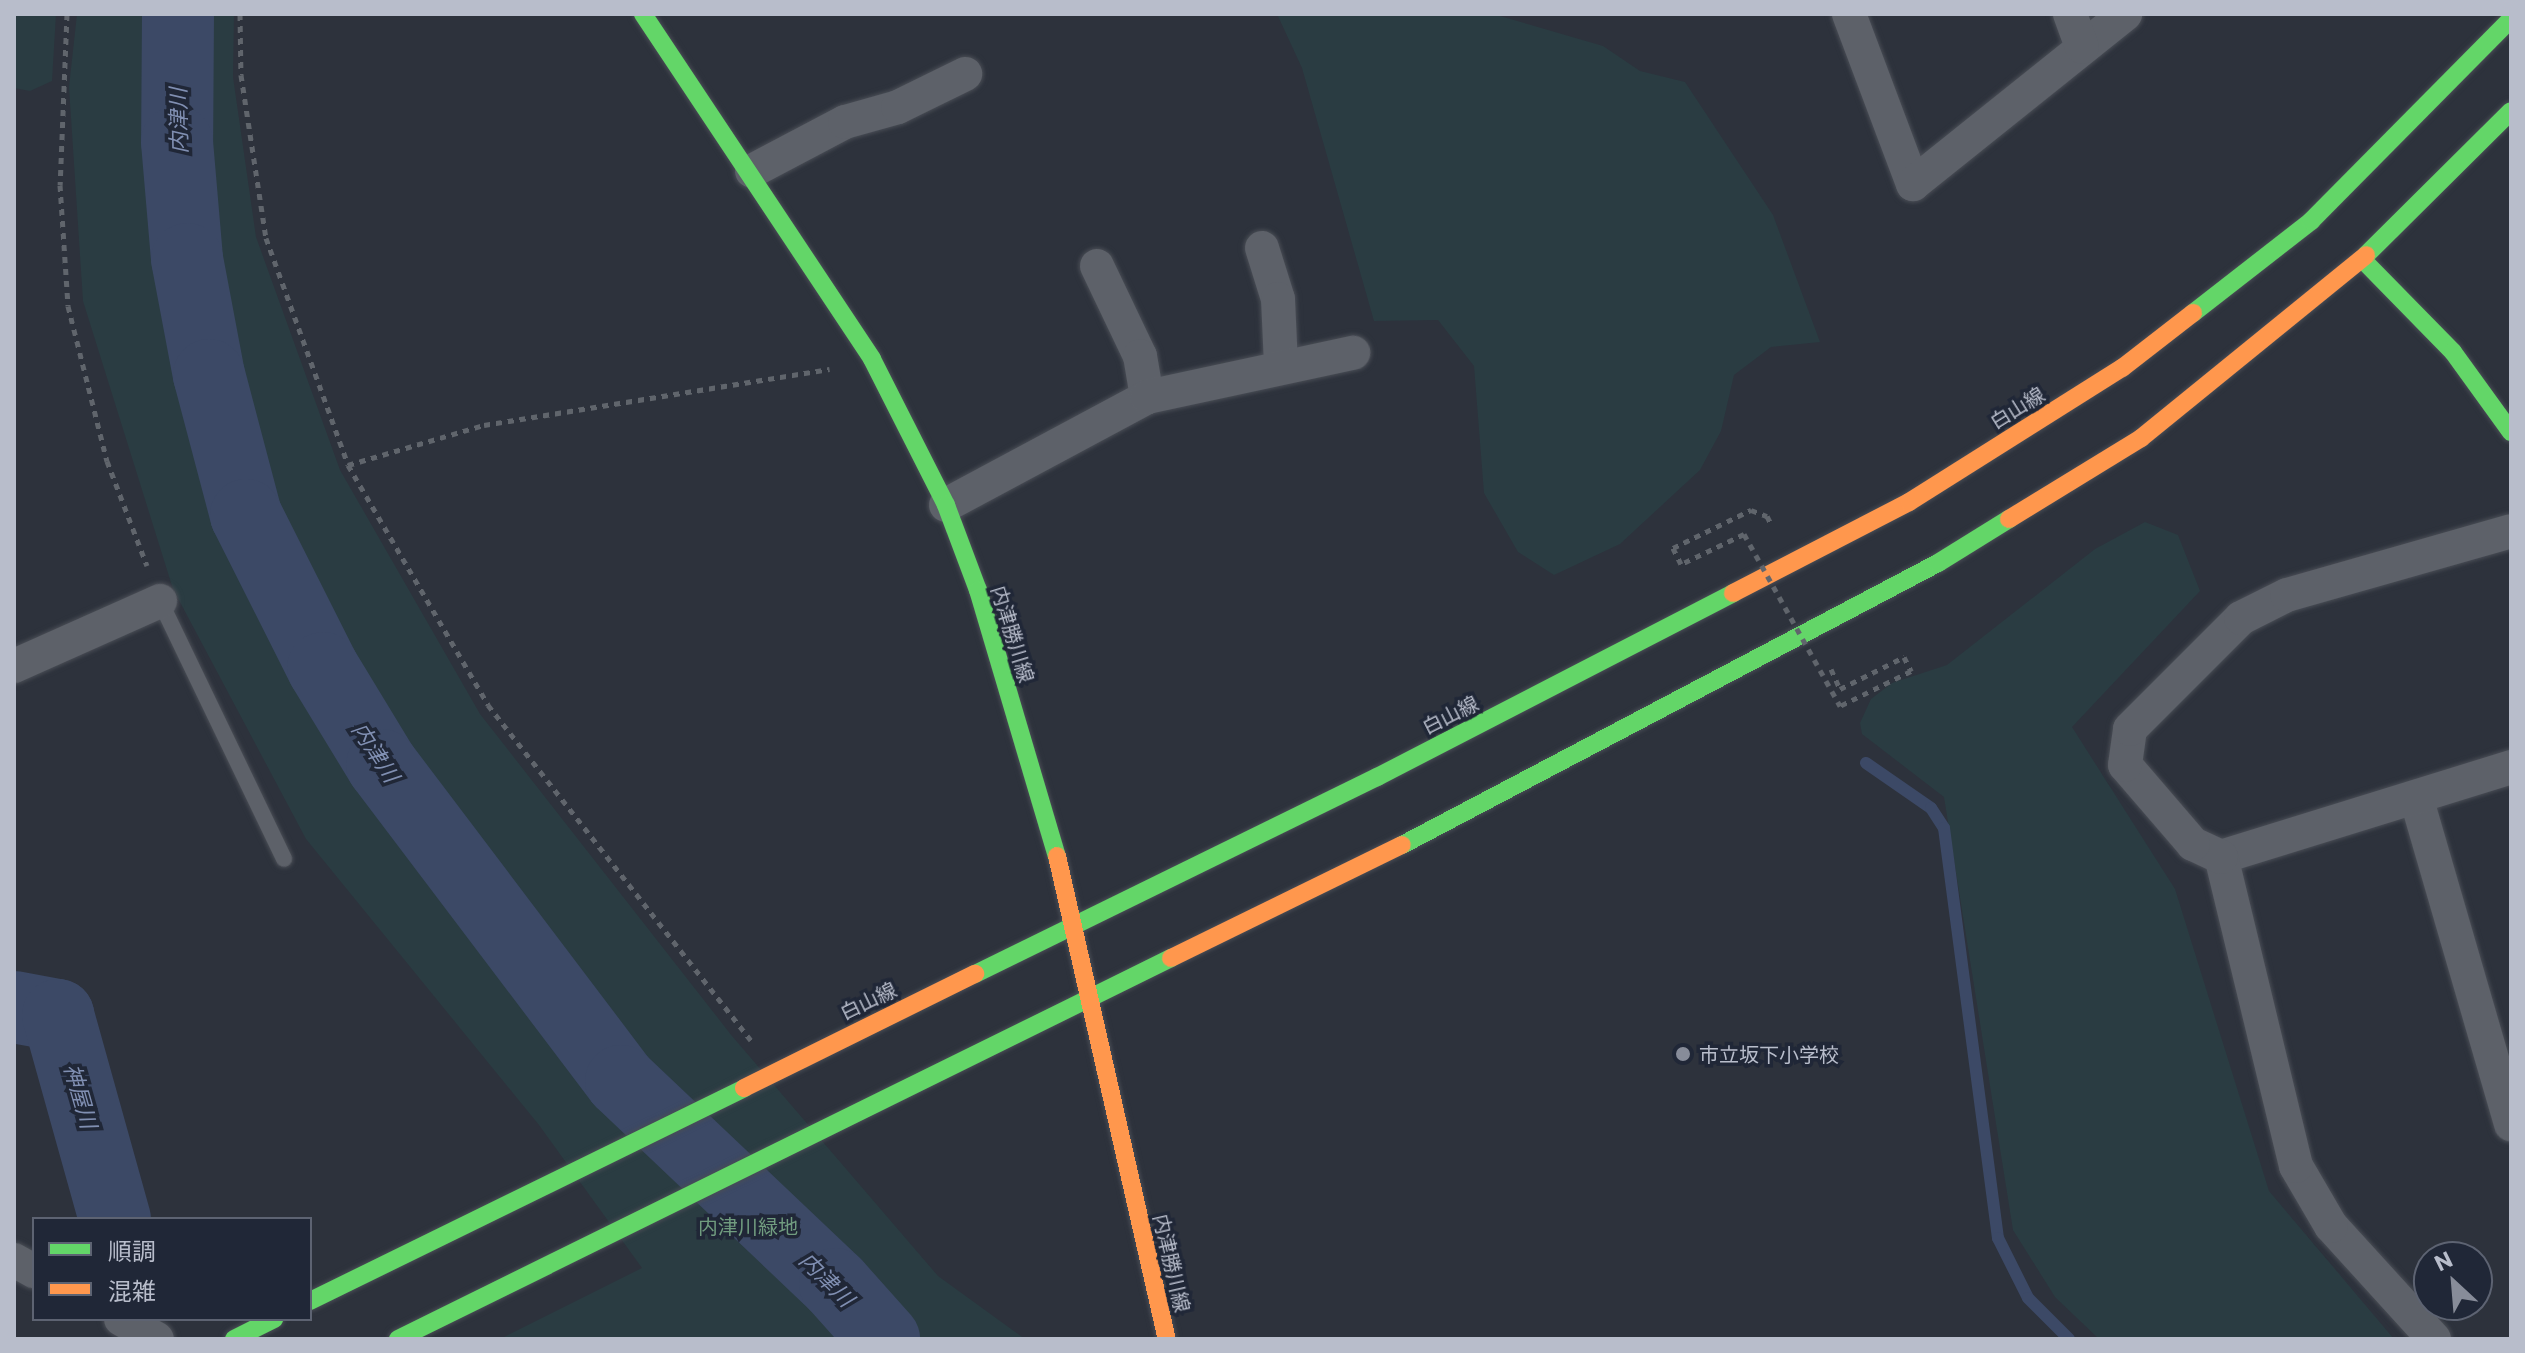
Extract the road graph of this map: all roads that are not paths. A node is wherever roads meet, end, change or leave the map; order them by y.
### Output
1 (643, 14) edge
2 (1849, 14) edge
3 (2070, 14) edge
4 (2125, 14) edge
5 (2511, 19) edge
6 (2082, 47) junction
7 (965, 74) dead end
8 (2511, 111) edge
9 (752, 171) junction
10 (1262, 248) dead end
11 (2362, 259) junction
12 (1097, 266) dead end
13 (1353, 353) dead end
14 (1281, 365) junction
15 (1147, 397) junction
16 (2511, 432) edge
17 (946, 505) junction
18 (2511, 531) edge
19 (160, 601) joint
20 (14, 666) edge
21 (2511, 767) edge
22 (2416, 797) junction
23 (2221, 857) junction
24 (284, 859) dead end
25 (1073, 924) junction
26 (1088, 996) junction
27 (2511, 1125) edge
28 (14, 1260) edge
29 (32, 1270) edge
30 (312, 1300) edge
31 (125, 1321) edge
32 (270, 1321) edge
33 (157, 1339) edge
34 (234, 1339) edge
35 (398, 1339) edge
36 (1167, 1339) edge
37 (2434, 1339) edge

1 - 9 street, 内津勝川線
2 - 6 street
3 - 6 street
4 - 6 street
5 - 25 street, 白山線
7 - 9 street
8 - 11 street
9 - 17 street, 内津勝川線
10 - 14 street
11 - 16 street
11 - 26 street
12 - 15 street
13 - 14 street
14 - 15 street
15 - 17 street
17 - 25 street, 内津勝川線
18 - 23 street
19 - 20 street
19 - 24 lane
21 - 22 street
22 - 23 street
22 - 27 street
23 - 37 street
25 - 26 street, 内津勝川線
25 - 30 street, 白山線
26 - 35 street
26 - 36 street, 内津勝川線
28 - 29 street
31 - 33 street
32 - 34 street

